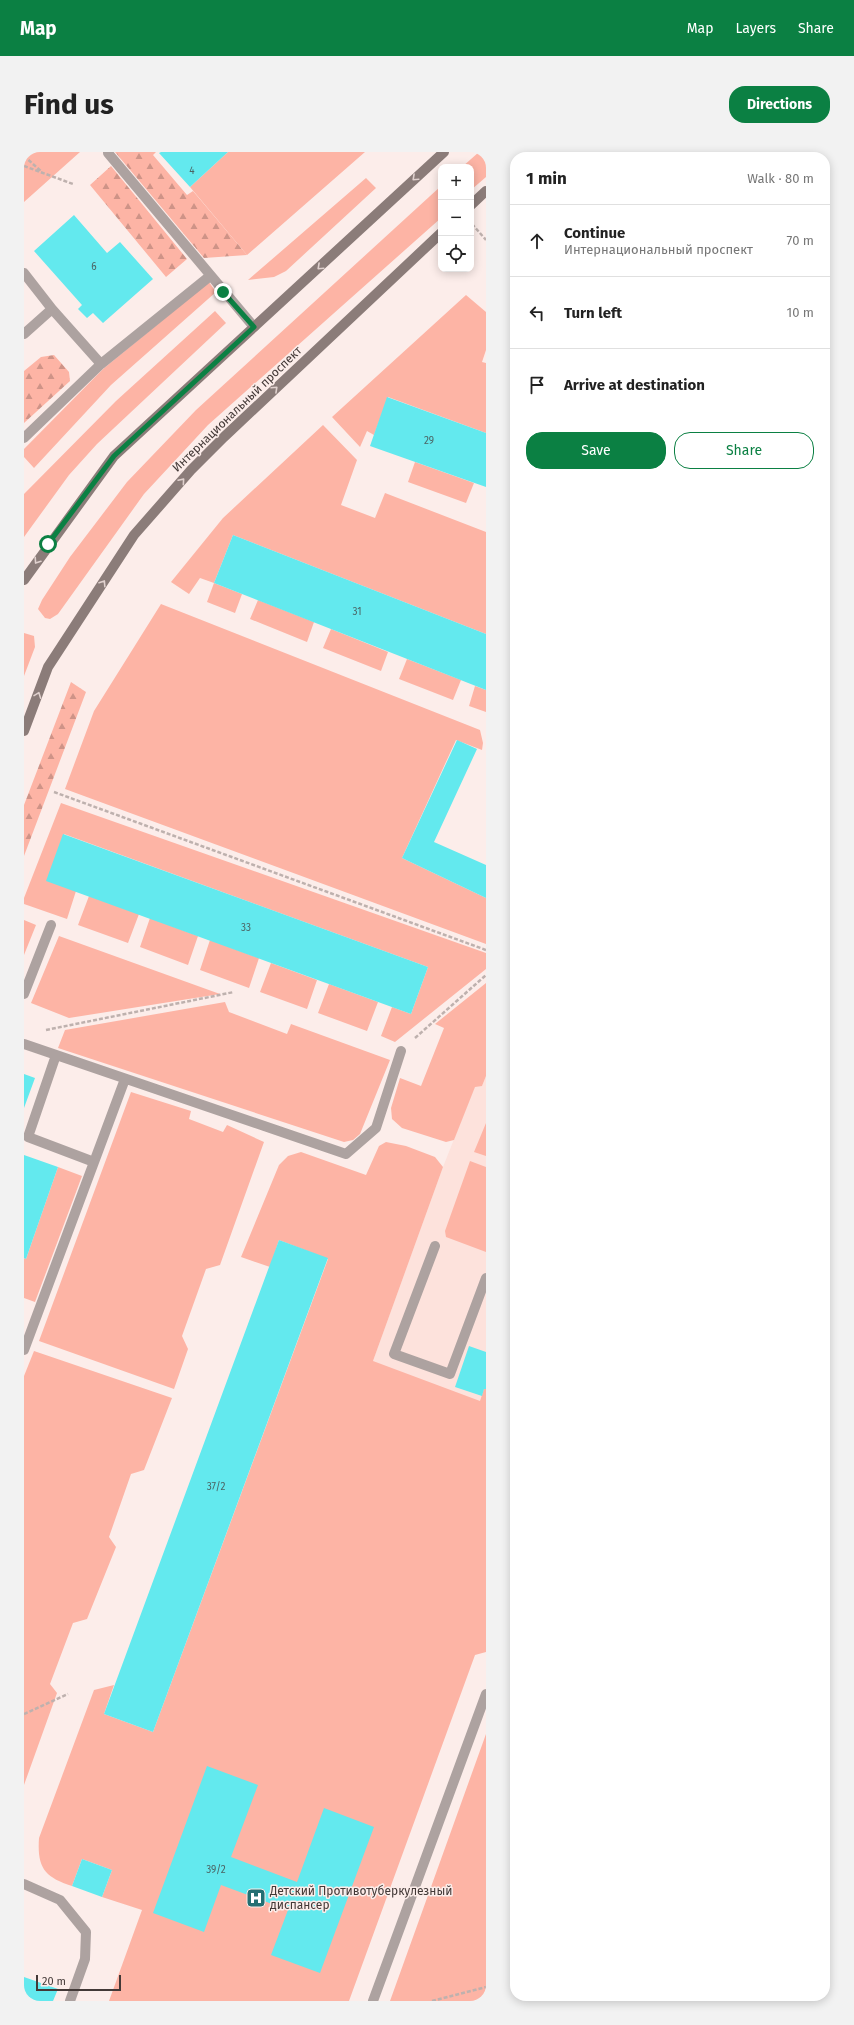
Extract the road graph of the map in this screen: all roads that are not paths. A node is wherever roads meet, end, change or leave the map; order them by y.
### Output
1 (444, 152) edge
2 (108, 153) dead end
3 (486, 191) edge
4 (474, 202) edge
5 (438, 236) edge
6 (24, 273) edge
7 (210, 276) junction
8 (52, 309) junction
9 (254, 327) junction
10 (24, 334) edge
11 (102, 364) junction
12 (24, 438) edge
13 (24, 580) edge
14 (24, 731) edge
15 (51, 925) dead end
16 (24, 994) edge
17 (24, 1044) edge
18 (401, 1050) road end
19 (56, 1055) junction
20 (125, 1079) junction
21 (94, 1162) junction
22 (435, 1246) dead end
23 (486, 1278) edge
24 (26, 1339) edge
25 (24, 1350) edge
26 (486, 1694) edge
27 (24, 1884) edge
28 (70, 2001) edge
29 (373, 2001) edge

1 -> 9 main road
2 - 7 lane
3 - 4 main road
14 -> 5 main road, Интернациональный проспект
6 - 8 lane
7 - 9 lane
7 - 11 lane
8 - 10 lane
8 - 11 lane
9 -> 13 main road
11 - 12 lane
15 - 16 lane
17 - 19 lane
18 - 20 lane
19 - 20 lane
19 - 21 lane
20 - 21 lane
21 - 24 lane
22 - 23 lane
24 - 25 lane
26 - 29 lane
27 - 28 lane

